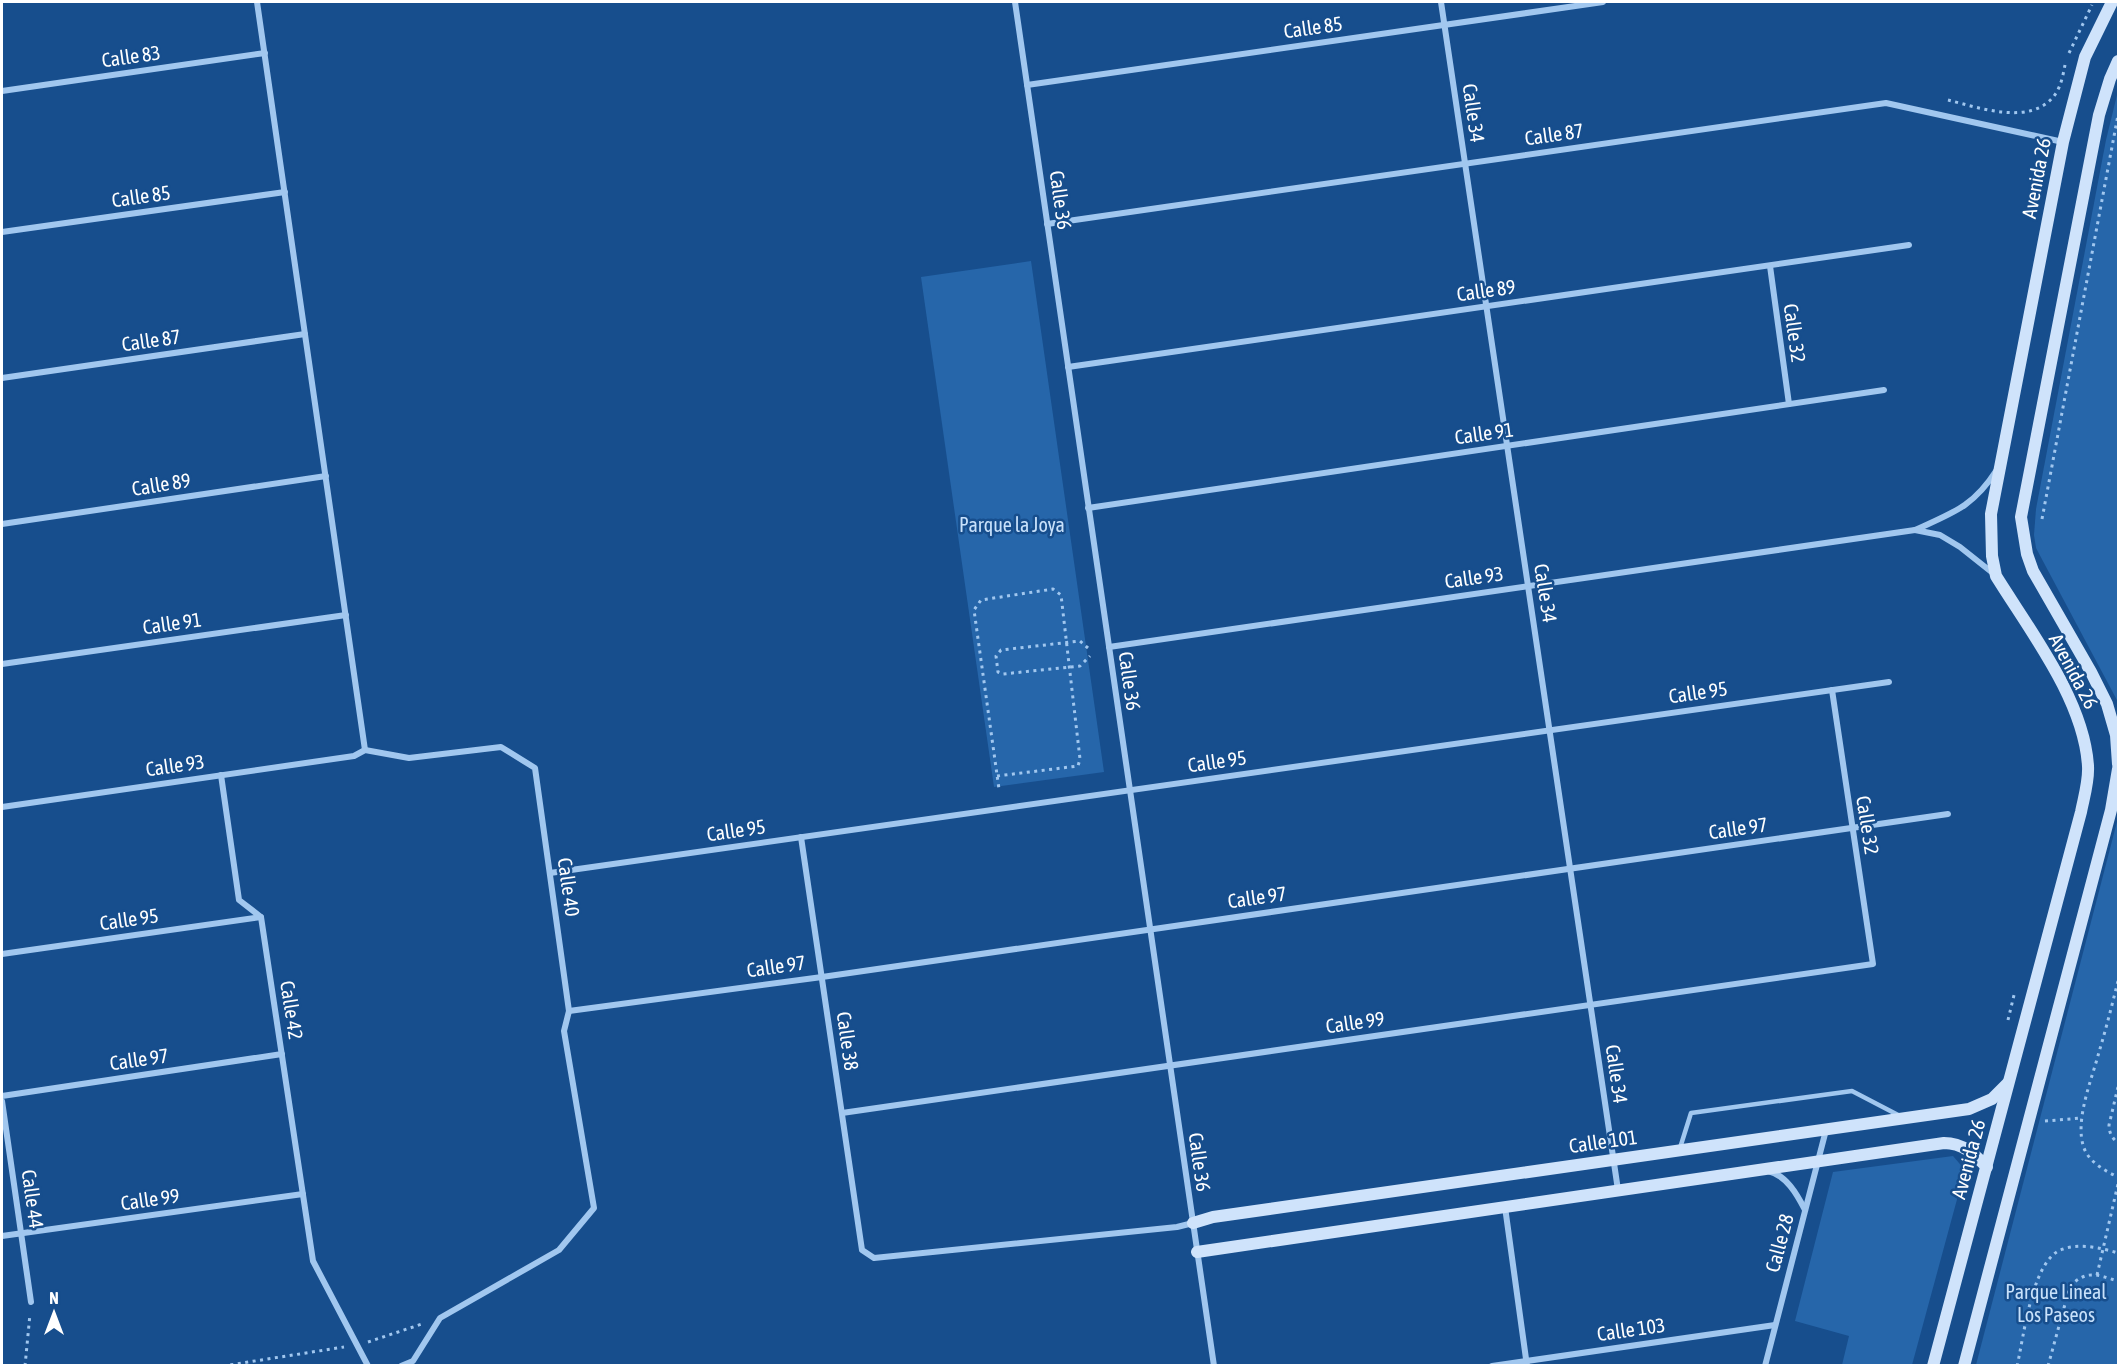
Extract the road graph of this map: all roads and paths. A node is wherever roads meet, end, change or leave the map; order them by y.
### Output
1 (258, 2) edge
2 (1015, 2) edge
3 (1441, 2) edge
4 (1603, 2) edge
5 (2094, 2) edge
6 (2112, 2) edge
7 (1444, 24) junction
8 (265, 53) junction
9 (2118, 61) edge
10 (1027, 85) junction
11 (2, 91) edge
12 (1948, 100) dead end
13 (2118, 115) edge
14 (2063, 142) junction
15 (1465, 163) junction
16 (285, 192) junction
17 (1047, 224) junction
18 (2, 232) edge
19 (1910, 245) dead end
20 (1770, 266) junction
21 (1486, 307) junction
22 (305, 334) junction
23 (1068, 367) junction
24 (2, 378) edge
25 (1884, 390) dead end
26 (1789, 404) junction
27 (1507, 446) junction
28 (1999, 466) junction
29 (326, 476) junction
30 (1089, 508) junction
31 (2042, 519) dead end
32 (2, 524) edge
33 (1915, 530) junction
34 (1996, 576) junction
35 (1528, 586) junction
36 (346, 615) junction
37 (1066, 642) junction
38 (1109, 647) junction
39 (1089, 648) dead end
40 (1090, 656) dead end
41 (2, 664) edge
42 (1069, 667) junction
43 (1889, 682) dead end
44 (1832, 690) junction
45 (1550, 730) junction
46 (365, 750) junction
47 (2118, 764) edge
48 (2118, 769) edge
49 (221, 776) junction
50 (997, 776) junction
51 (999, 789) dead end
52 (1130, 790) junction
53 (2, 807) edge
54 (1948, 814) dead end
55 (1852, 828) junction
56 (801, 837) junction
57 (1570, 869) junction
58 (550, 873) junction
59 (261, 917) junction
60 (1150, 930) junction
61 (2, 954) edge
62 (1873, 964) joint
63 (822, 977) junction
64 (2118, 981) edge
65 (2014, 991) dead end
66 (1590, 1005) junction
67 (569, 1011) junction
68 (2007, 1024) dead end
69 (282, 1054) junction
70 (1170, 1066) junction
71 (2010, 1081) junction
72 (2118, 1087) edge
73 (2, 1096) edge
74 (2, 1101) edge
75 (842, 1113) junction
76 (1905, 1118) junction
77 (2082, 1118) junction
78 (2045, 1121) dead end
79 (1826, 1130) junction
80 (2118, 1143) edge
81 (1679, 1150) junction
82 (1613, 1160) junction
83 (1818, 1161) junction
84 (1987, 1167) junction
85 (1761, 1169) junction
86 (2118, 1177) edge
87 (2118, 1184) edge
88 (1618, 1190) junction
89 (303, 1194) junction
90 (1504, 1207) junction
91 (1805, 1210) junction
92 (1193, 1223) junction
93 (21, 1233) junction
94 (2, 1236) edge
95 (2104, 1249) junction
96 (1197, 1252) junction
97 (2118, 1253) edge
98 (2097, 1275) junction
99 (2118, 1281) edge
100 (31, 1302) joint
101 (440, 1318) junction
102 (1775, 1325) junction
103 (357, 1345) junction
104 (1527, 1363) edge
105 (25, 1365) edge
106 (223, 1365) edge
107 (368, 1365) edge
108 (402, 1365) edge
109 (1214, 1365) edge
110 (1492, 1365) edge
111 (1765, 1365) edge
112 (1933, 1365) edge
113 (1964, 1365) edge
114 (2017, 1365) edge
115 (2048, 1365) edge

1 - 8 street
2 - 10 street, Calle 36
3 - 7 street, Calle 34
4 - 7 street, Calle 85
5 - 12 path
6 - 14 street, Avenida 26
7 - 10 street, Calle 85
7 - 15 street, Calle 34
8 - 11 street, Calle 83
8 - 16 street
9 - 47 street, Avenida 26
10 - 17 street, Calle 36
13 - 31 path
14 - 15 street, Calle 87
14 - 28 street, Avenida 26
15 - 17 street, Calle 87
15 - 21 street, Calle 34
16 - 18 street, Calle 85
16 - 22 street
17 - 23 street, Calle 36
19 - 20 street, Calle 89
20 - 21 street, Calle 89
20 - 26 street, Calle 32
21 - 23 street, Calle 89
21 - 27 street, Calle 34
22 - 24 street, Calle 87
22 - 29 street
23 - 30 street, Calle 36
25 - 26 street, Calle 91
26 - 27 street, Calle 91
27 - 30 street, Calle 91
27 - 35 street, Calle 34
28 - 33 street, Calle 93
28 - 34 street, Avenida 26
29 - 32 street, Calle 89
29 - 36 street
30 - 38 street, Calle 36
33 - 34 street, Calle 93
33 - 35 street, Calle 93
34 - 71 street, Avenida 26
35 - 38 street, Calle 93
35 - 45 street, Calle 34
36 - 41 street, Calle 91
36 - 46 street
37 - 39 path
37 - 42 path
37 - 42 path
37 - 50 path
38 - 52 street, Calle 36
40 - 42 path
42 - 50 path
43 - 44 street, Calle 95
44 - 45 street, Calle 95
44 - 55 street, Calle 32
45 - 52 street, Calle 95
45 - 57 street, Calle 34
46 - 49 street, Calle 93
46 - 58 street, Calle 40
48 - 113 street
49 - 53 street, Calle 93
49 - 59 street
50 - 51 path
52 - 56 street, Calle 95
52 - 60 street, Calle 36
54 - 55 street, Calle 97
55 - 57 street, Calle 97
55 - 62 street, Calle 32
56 - 58 street, Calle 95
56 - 63 street, Calle 38
57 - 60 street, Calle 97
57 - 66 street, Calle 34
58 - 67 street, Calle 40
59 - 61 street, Calle 95
59 - 69 street, Calle 42
60 - 63 street, Calle 97
60 - 70 street, Calle 36
62 - 66 street, Calle 99
63 - 67 street, Calle 97
63 - 75 street, Calle 38
64 - 77 path
65 - 68 path
66 - 70 street, Calle 99
66 - 82 street, Calle 34
67 - 101 street, Calle 40
69 - 73 street, Calle 97
69 - 89 street, Calle 42
70 - 75 street, Calle 99
70 - 92 street, Calle 36
71 - 76 street, Calle 101
71 - 84 street, Avenida 26
72 - 80 path
74 - 93 street, Calle 44
75 - 92 street, Calle 38
76 - 79 street, Calle 101
76 - 81 lane
77 - 78 path
77 - 86 path
79 - 81 street, Calle 101
79 - 83 street, Calle 28
81 - 82 street, Calle 101
82 - 88 street, Calle 34
82 - 92 street, Calle 101
83 - 84 street
83 - 85 street
83 - 91 street, Calle 28
84 - 112 street, Avenida 26
85 - 88 street
85 - 91 street
87 - 95 path
88 - 90 street
89 - 93 street, Calle 99
89 - 103 street, Calle 42
90 - 96 street
90 - 104 street
91 - 102 street, Calle 28
92 - 96 street, Calle 36
93 - 94 street, Calle 99
93 - 100 street, Calle 44
95 - 97 path
95 - 98 path
95 - 114 path
96 - 109 street, Calle 36
98 - 99 path
98 - 115 path
100 - 105 path
101 - 103 path
101 - 108 street
102 - 104 street, Calle 103
102 - 111 street, Calle 28
103 - 106 path
103 - 107 street, Calle 42
104 - 110 street, Calle 103

